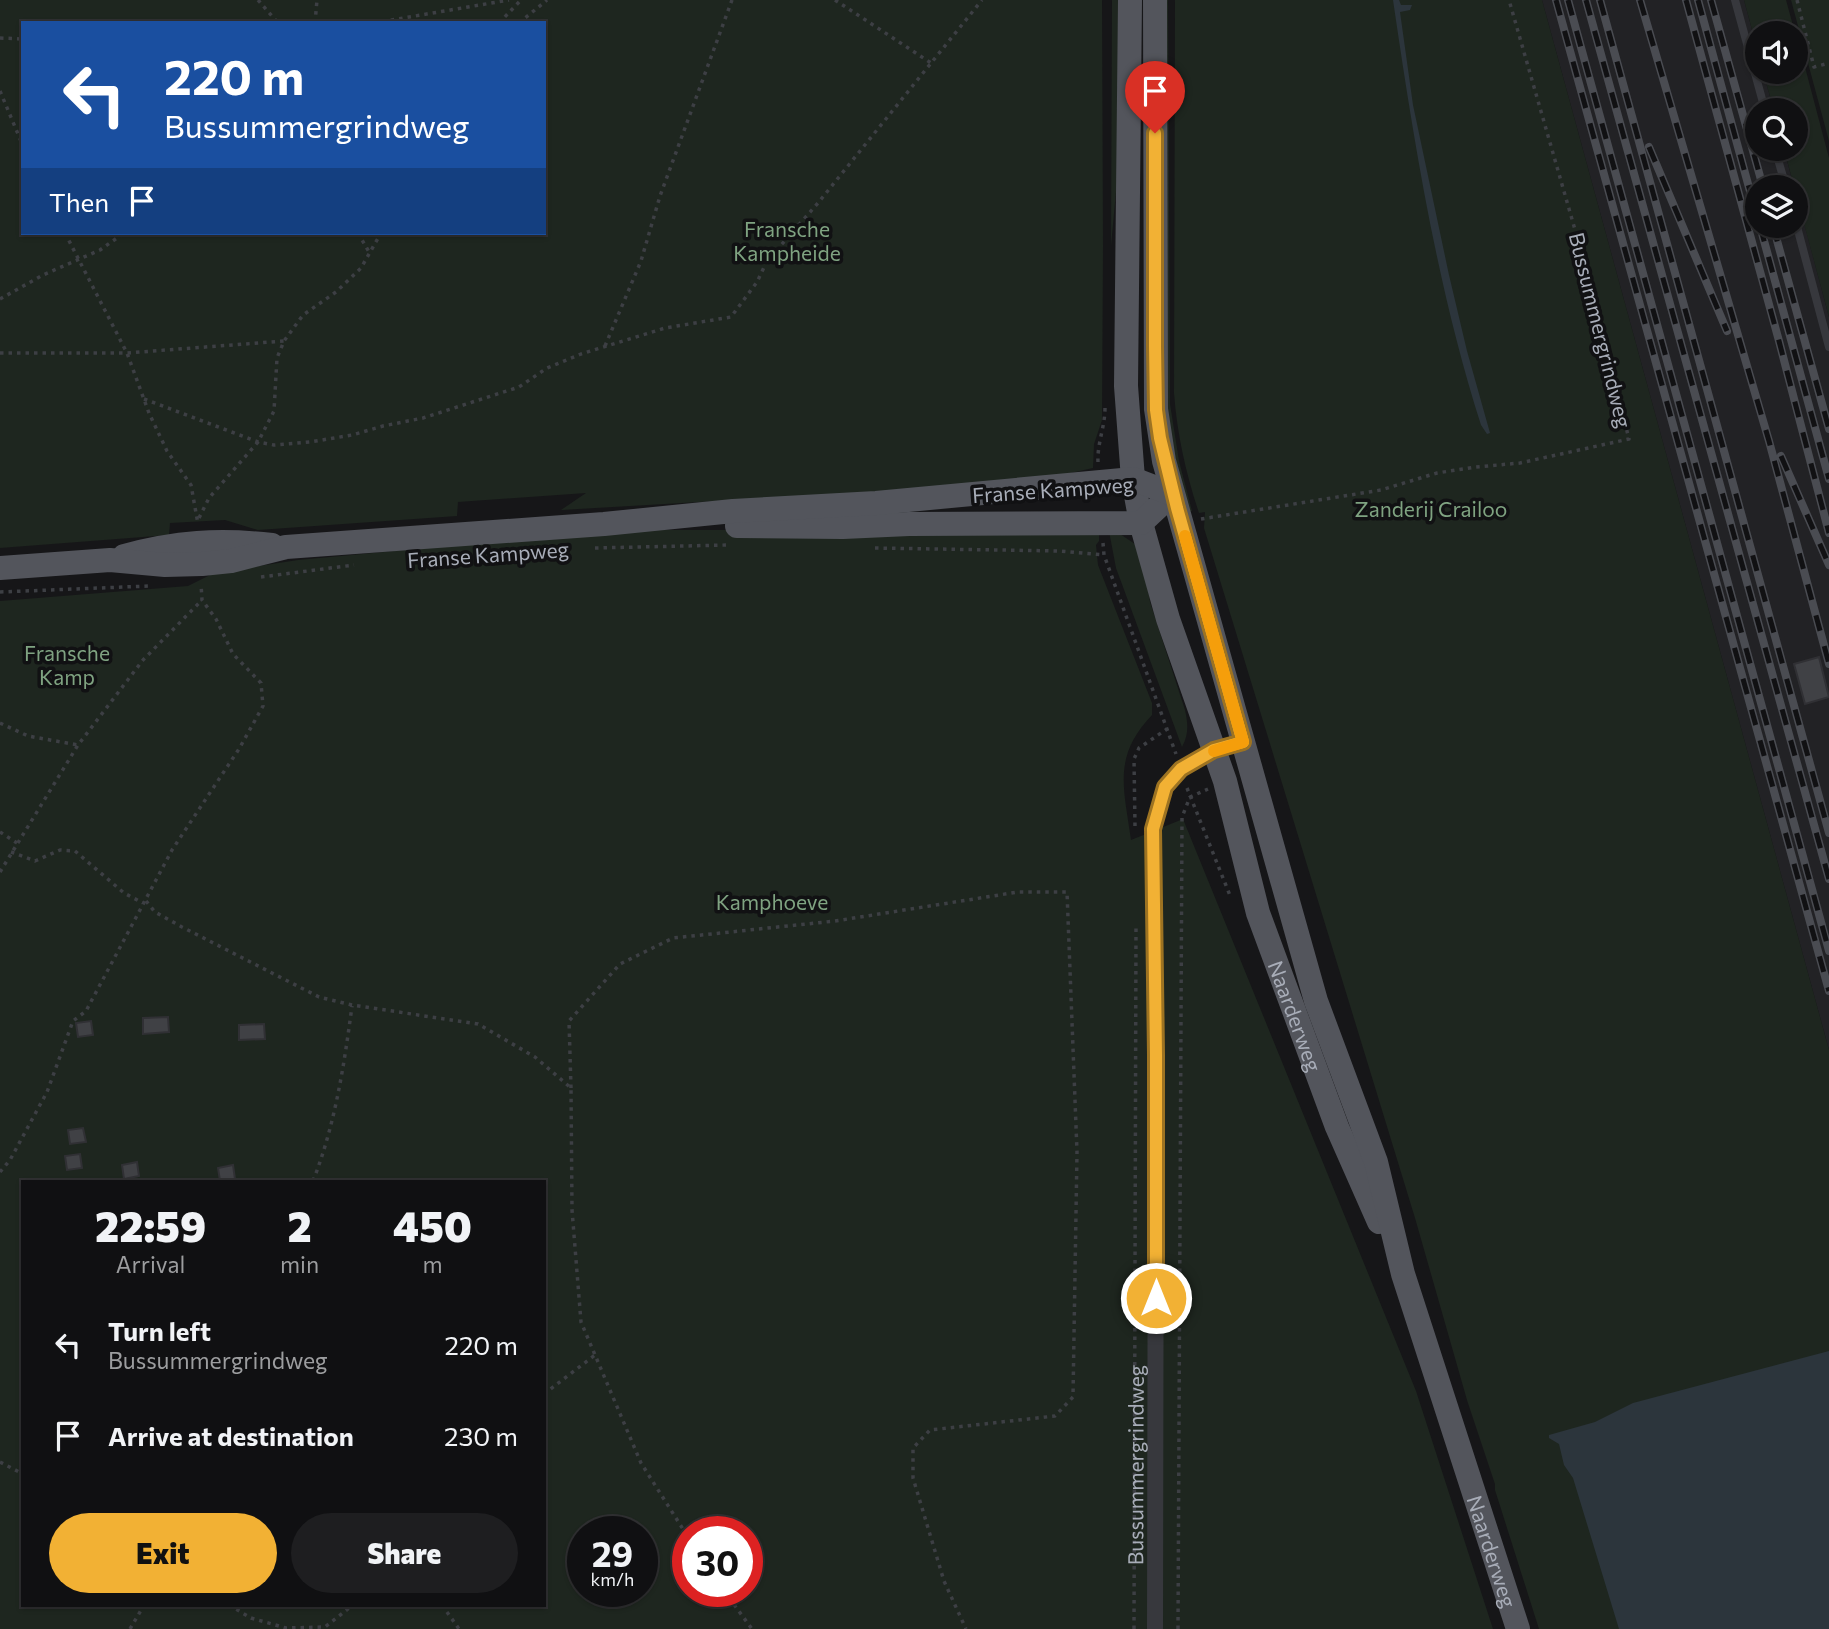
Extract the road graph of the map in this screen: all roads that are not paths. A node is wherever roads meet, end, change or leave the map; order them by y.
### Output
1 (1130, 0) edge
2 (1156, 0) edge
3 (1735, 0) edge
4 (1762, 98) edge
5 (1800, 238) edge
6 (1829, 346) edge
7 (1133, 479) junction
8 (1172, 494) junction
9 (1141, 523) junction
10 (604, 524) junction
11 (0, 568) edge
12 (1243, 742) junction
13 (1214, 750) junction
14 (1402, 1274) junction
15 (1155, 1629) edge
16 (1518, 1629) edge

1 - 7 main road
2 - 8 main road
3 - 4 lane
5 - 6 lane
7 - 8 main road, Franse Kampweg
7 - 9 main road
7 - 10 main road, Franse Kampweg
8 - 9 main road, Franse Kampweg
8 - 12 main road
9 - 10 main road, Franse Kampweg
9 - 13 main road
10 - 11 main road, Franse Kampweg
12 - 13 street, Bussummergrindweg
12 - 14 main road, Naarderweg
13 - 14 main road, Naarderweg
13 - 15 street, Bussummergrindweg
14 - 16 main road, Naarderweg

